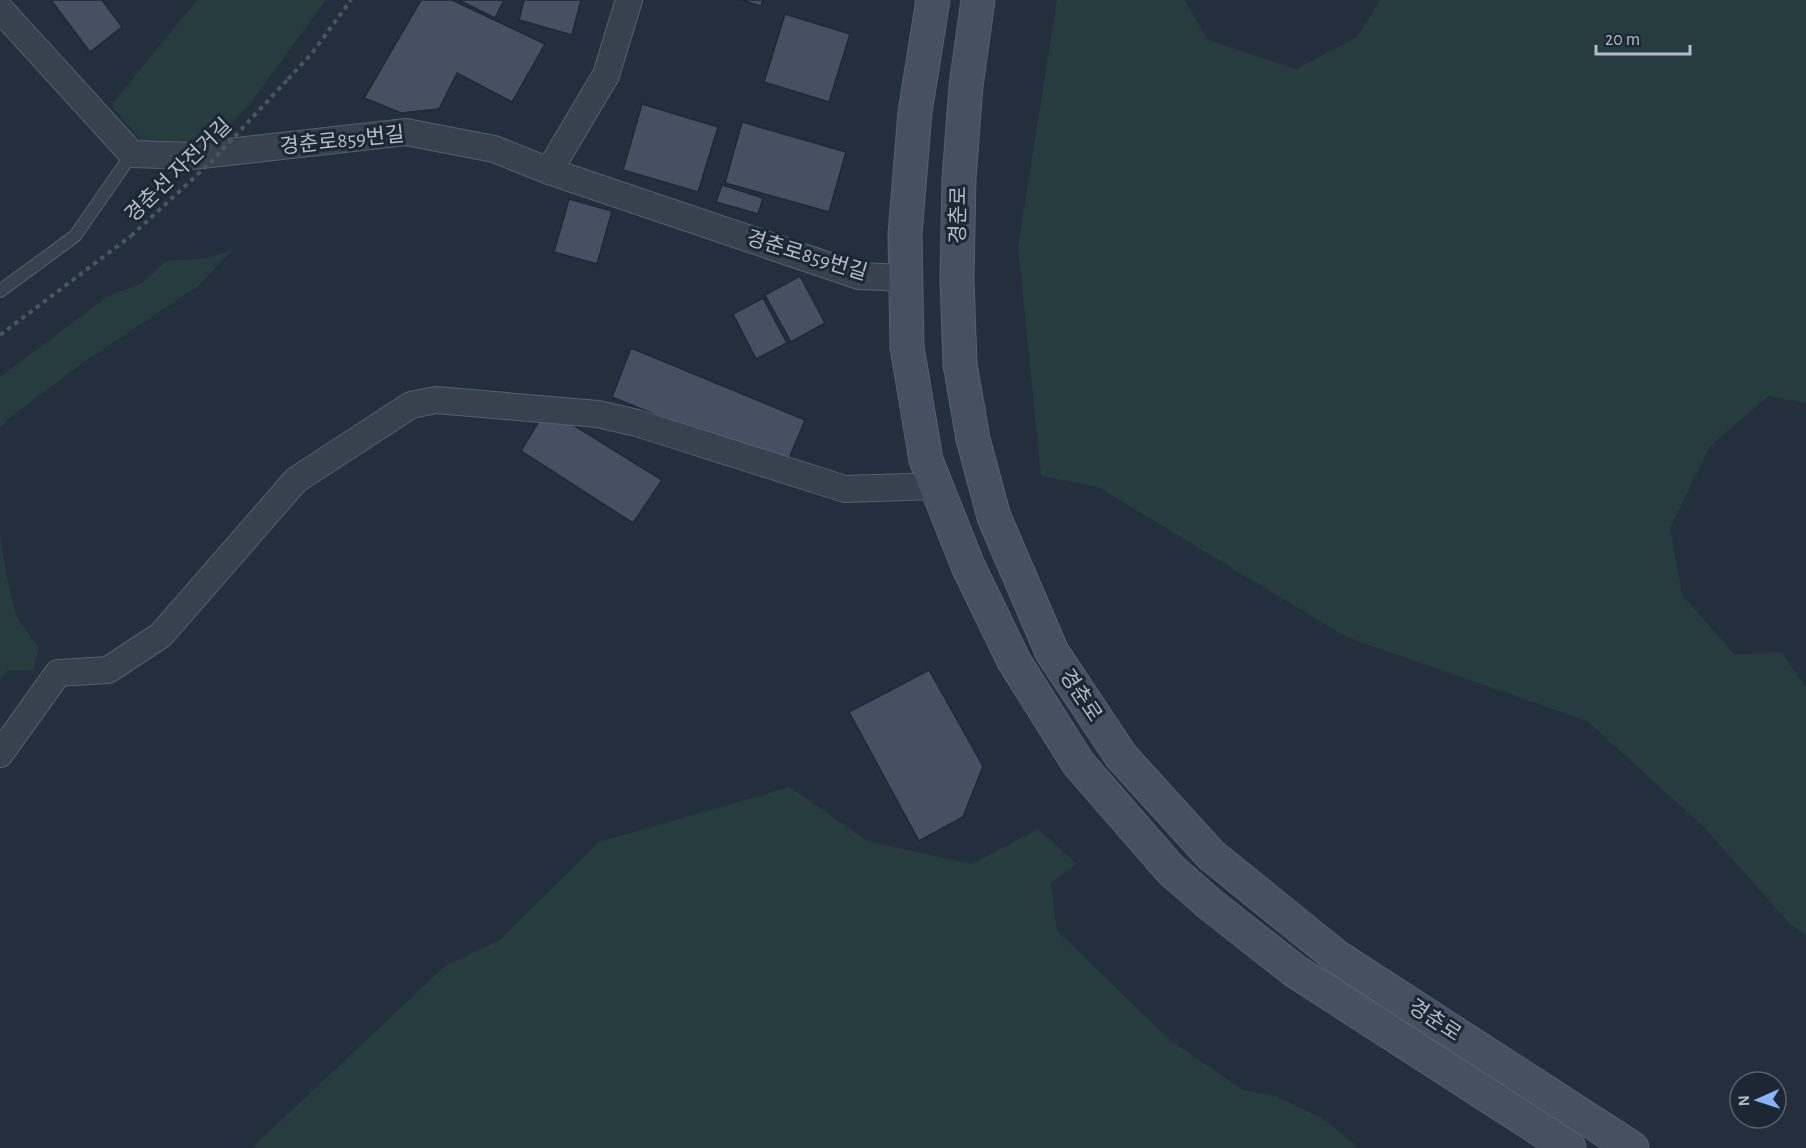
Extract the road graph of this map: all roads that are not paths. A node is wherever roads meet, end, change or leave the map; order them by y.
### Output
1 (629, 0) edge
2 (933, 0) edge
3 (978, 0) edge
4 (0, 9) edge
5 (132, 154) junction
6 (549, 171) junction
7 (905, 278) junction
8 (0, 291) edge
9 (937, 486) junction
10 (0, 754) edge
11 (1569, 1148) edge
12 (1632, 1148) edge

1 - 6 street
2 - 7 street, 경춘로
3 - 12 street, 경춘로
4 - 5 street
5 - 6 street, 경춘로859번길
5 - 8 lane
6 - 7 street, 경춘로859번길
7 - 9 street, 경춘로
9 - 10 street
9 - 11 street, 경춘로

